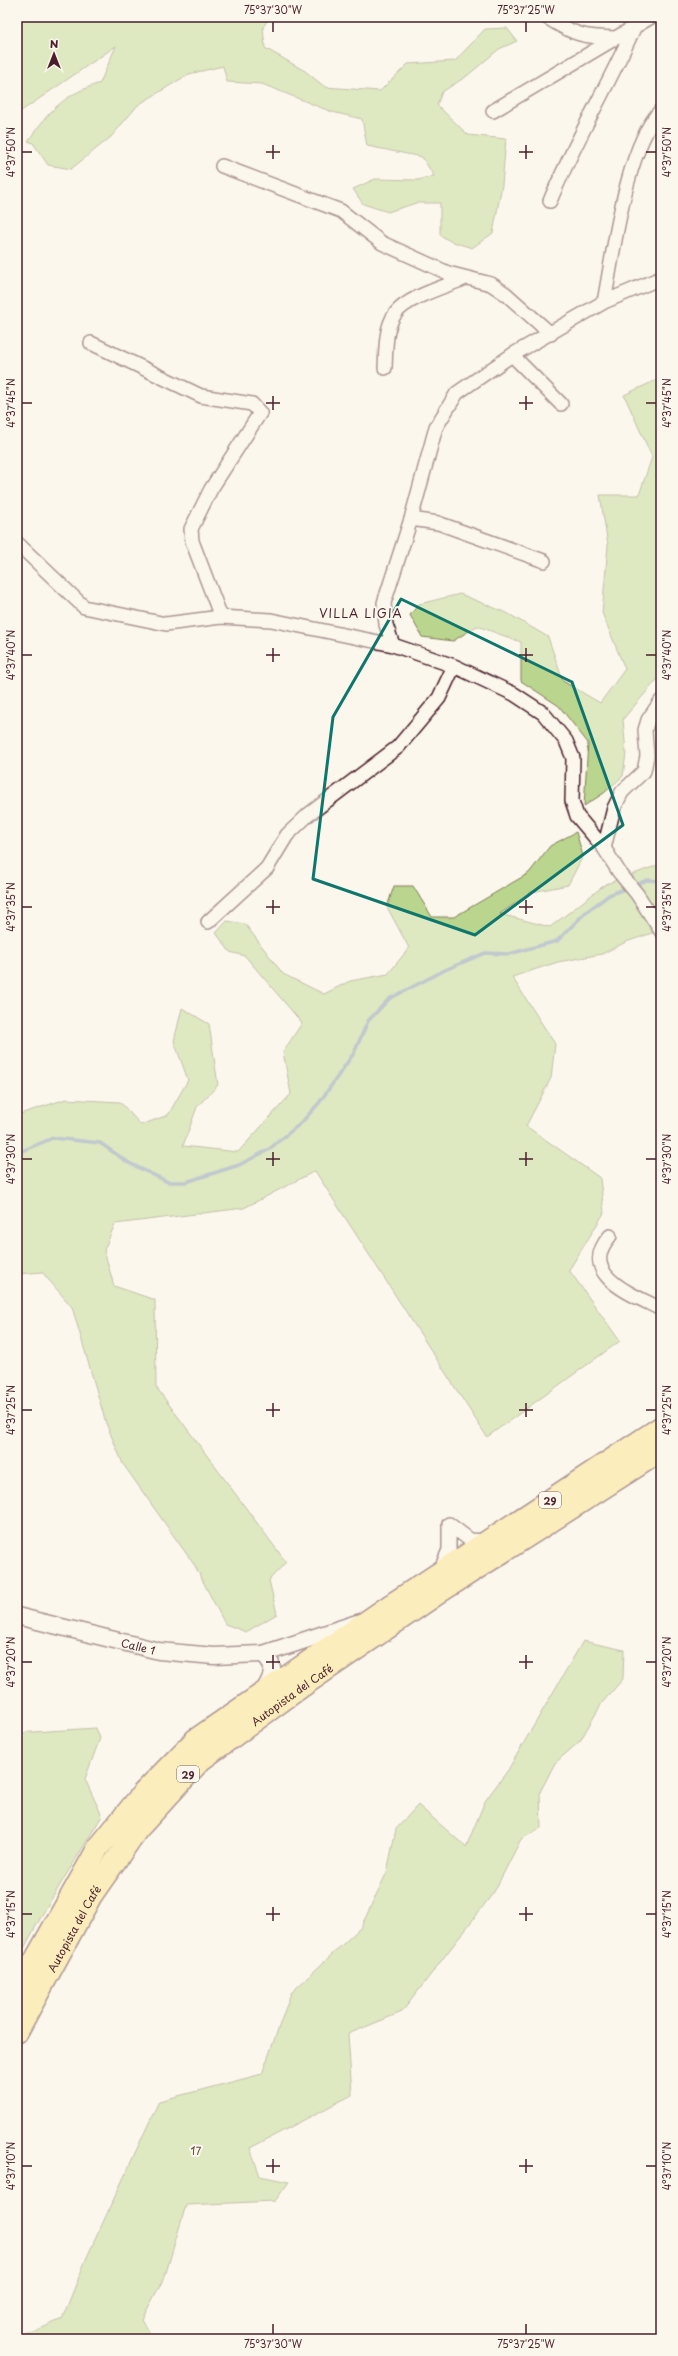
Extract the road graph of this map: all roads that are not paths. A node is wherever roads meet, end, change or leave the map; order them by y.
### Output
1 (546, 17) edge
2 (651, 17) edge
3 (661, 22) edge
4 (634, 28) junction
5 (616, 38) junction
6 (661, 110) edge
7 (493, 111) dead end
8 (222, 166) dead end
9 (550, 201) dead end
10 (466, 278) junction
11 (661, 278) edge
12 (604, 302) junction
13 (551, 334) junction
14 (91, 343) dead end
15 (512, 355) junction
16 (385, 368) dead end
17 (561, 404) dead end
18 (411, 518) junction
19 (17, 543) edge
20 (544, 561) dead end
21 (221, 617) junction
22 (393, 645) junction
23 (454, 666) junction
24 (661, 701) edge
25 (604, 848) junction
26 (208, 922) dead end
27 (661, 931) edge
28 (610, 1236) dead end
29 (661, 1309) edge
30 (661, 1427) edge
31 (661, 1451) edge
32 (487, 1541) junction
33 (440, 1572) junction
34 (17, 1616) edge
35 (372, 1618) junction
36 (263, 1654) junction
37 (262, 1694) junction
38 (17, 1992) edge
39 (17, 2032) edge

1 - 5 street
2 - 3 street
2 - 4 street
4 - 5 street
4 - 9 street
5 - 7 street
6 - 12 street
8 - 10 street
10 - 13 street
10 - 16 street
11 - 12 street
12 - 13 street
13 - 15 street
14 - 21 street
15 - 17 street
15 - 18 street
18 - 20 street
18 - 22 street
19 - 21 street
21 - 22 street
22 - 23 street
23 - 25 street
23 - 26 street
24 - 25 street
25 - 27 street
28 - 29 street
30 - 32 highway, Autopista del Café / 29
31 - 39 highway, Autopista del Café / 29
32 - 33 highway, Autopista del Café / 29
32 - 33 street
33 - 35 highway, Autopista del Café / 29
34 - 36 street, Calle 1
35 - 36 street, Calle 1
35 - 37 highway, Autopista del Café / 29
36 - 37 street
37 - 38 highway, Autopista del Café / 29

